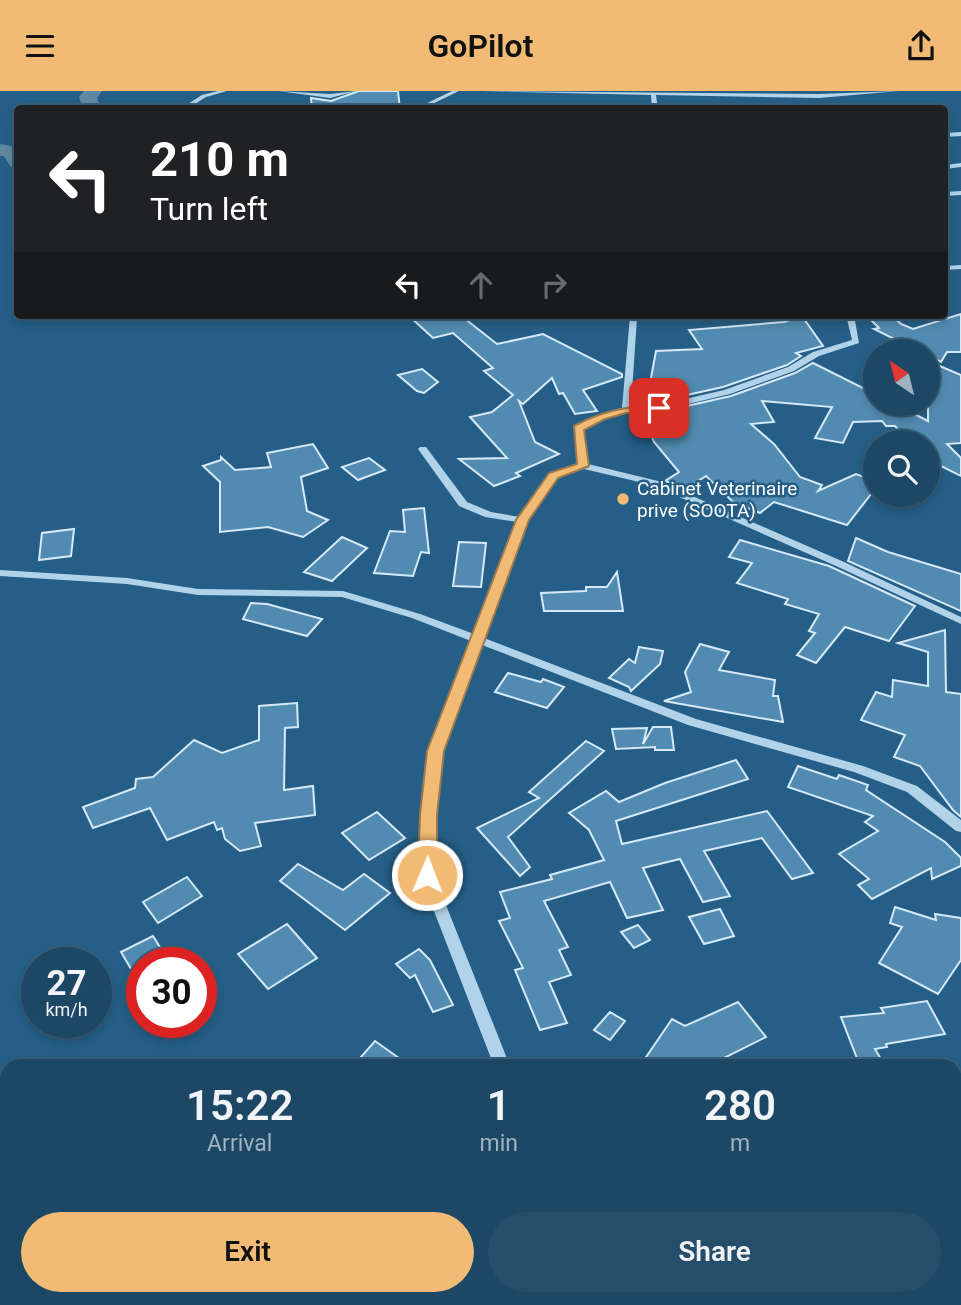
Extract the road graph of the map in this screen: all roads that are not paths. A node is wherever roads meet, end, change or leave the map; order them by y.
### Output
1 (225, 91) edge
2 (281, 91) edge
3 (354, 91) edge
4 (456, 91) edge
5 (484, 91) edge
6 (896, 91) edge
7 (653, 93) junction
8 (189, 105) edge
9 (426, 105) edge
10 (654, 105) edge
11 (633, 319) edge
12 (851, 319) edge
13 (626, 410) junction
14 (423, 449) dead end
15 (583, 466) junction
16 (523, 520) junction
17 (0, 573) edge
18 (961, 621) edge
19 (477, 642) junction
20 (961, 827) edge
21 (499, 1059) edge

1 - 8 street
2 - 3 street
4 - 9 street
5 - 7 street
6 - 7 street
7 - 10 street
11 - 13 street
12 - 13 street
13 - 15 street
14 - 16 street
15 - 16 street
15 - 18 street
16 - 19 street
17 - 19 street
19 - 20 street
19 - 21 street

